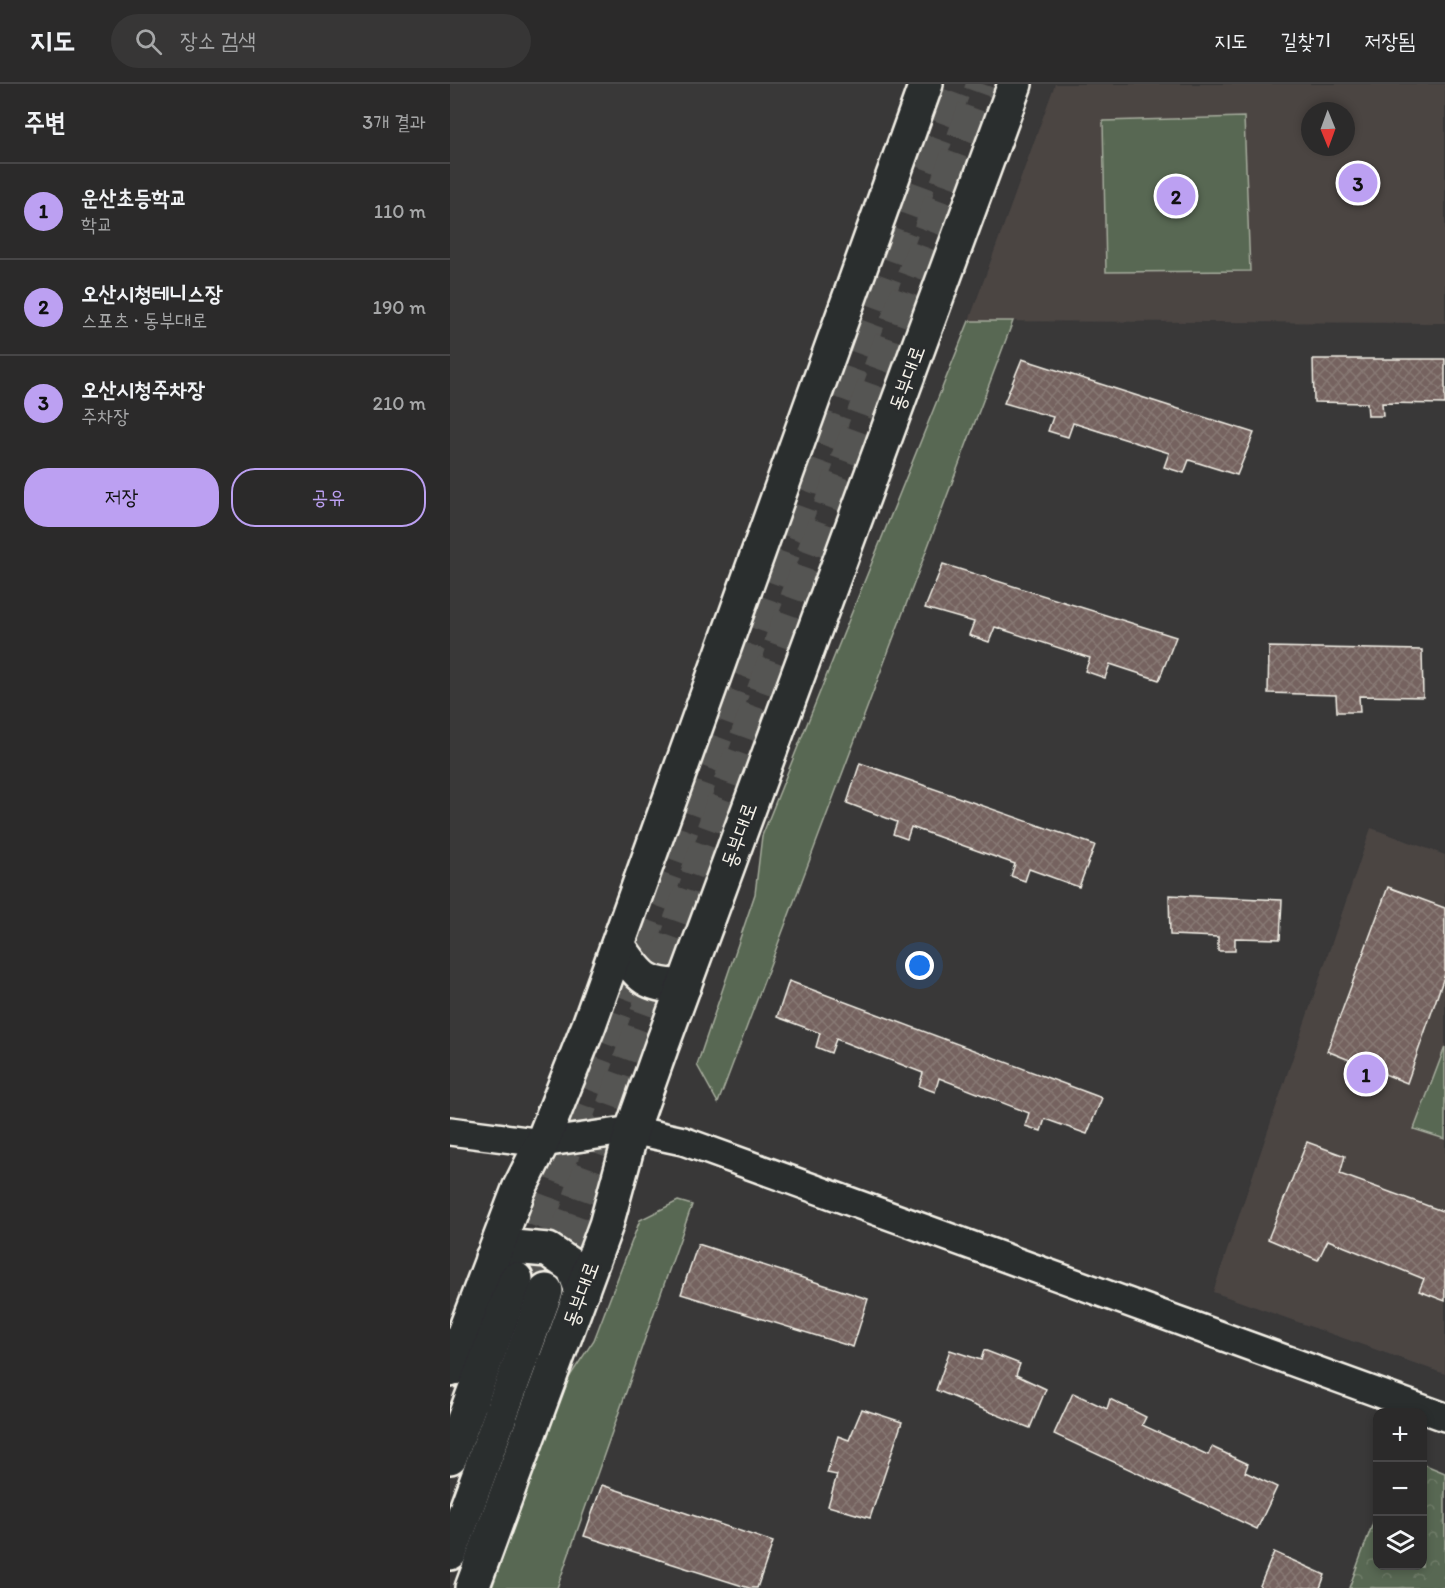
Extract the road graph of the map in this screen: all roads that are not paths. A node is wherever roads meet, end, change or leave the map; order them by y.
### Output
1 (926, 84) edge
2 (1016, 84) edge
3 (618, 945) junction
4 (684, 986) junction
5 (632, 1130) junction
6 (450, 1131) edge
7 (542, 1143) junction
8 (492, 1258) junction
9 (516, 1279) tunnel mouth
10 (546, 1291) tunnel mouth
11 (582, 1291) junction
12 (450, 1370) edge
13 (1445, 1417) edge
14 (450, 1457) edge
15 (450, 1553) edge
16 (472, 1588) edge

1 - 3 main road
2 - 4 main road, 동부대로
3 - 4 main road
3 - 7 main road
4 - 5 main road, 동부대로
5 - 7 street
5 - 11 main road, 동부대로
5 - 13 street
6 - 7 street
7 - 8 main road
8 - 11 main road
8 - 12 main road
9 - 14 main road
10 - 15 main road, 동부대로
11 - 16 main road, 동부대로

